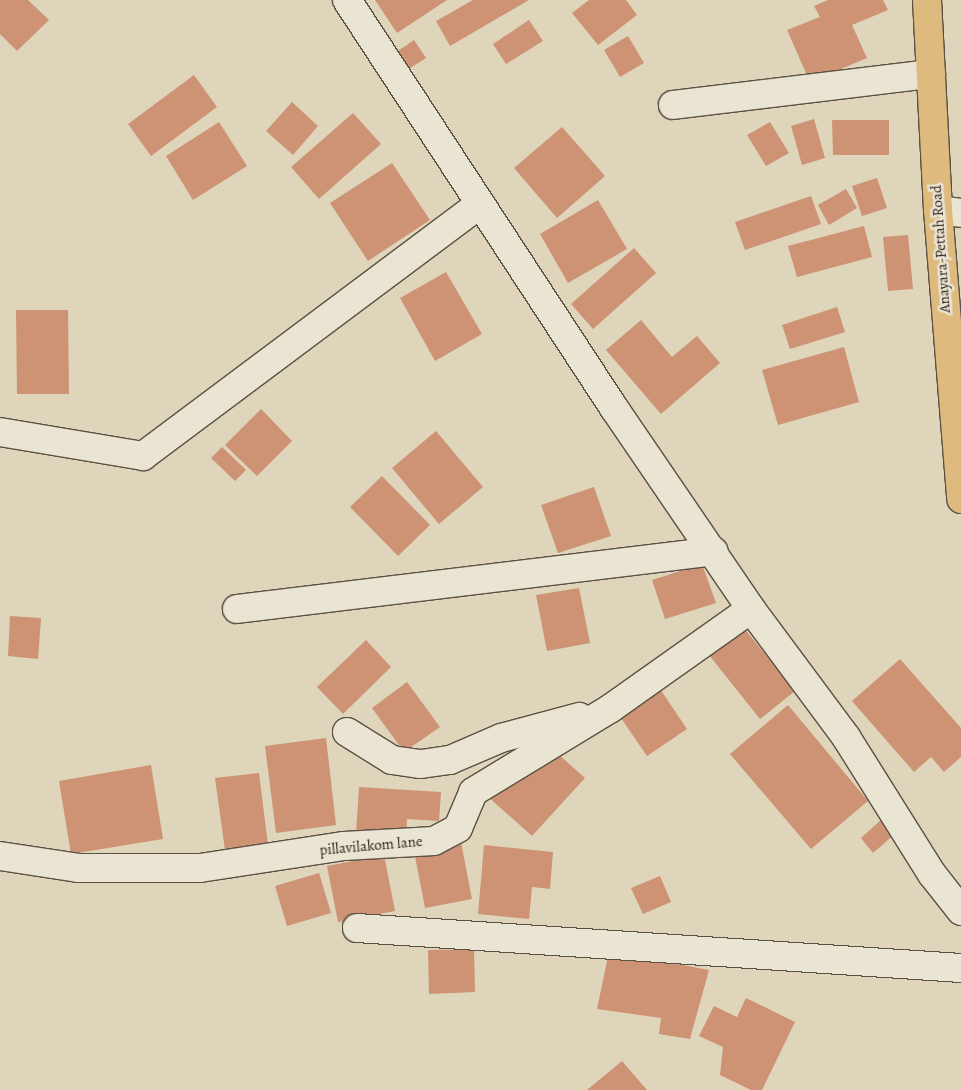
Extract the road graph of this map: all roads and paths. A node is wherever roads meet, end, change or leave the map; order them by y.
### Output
1 (347, 0) edge
2 (927, 0) edge
3 (931, 74) junction
4 (673, 104) dead end
5 (480, 204) junction
6 (949, 212) edge
7 (0, 432) edge
8 (961, 499) edge
9 (713, 551) junction
10 (237, 609) dead end
11 (751, 609) junction
12 (611, 708) junction
13 (347, 732) dead end
14 (0, 856) edge
15 (961, 911) edge
16 (357, 928) dead end
17 (961, 968) edge

1 - 5 street
2 - 3 main road, Anayara-Pettah Road
3 - 4 street
3 - 6 main road, Anayara-Pettah Road
5 - 7 street
5 - 9 street
6 - 8 main road, Anayara-Pettah Road
9 - 10 street
9 - 11 street
11 - 12 street, pillavilakom lane
11 - 15 street
12 - 13 street
12 - 14 street, pillavilakom lane
16 - 17 street

